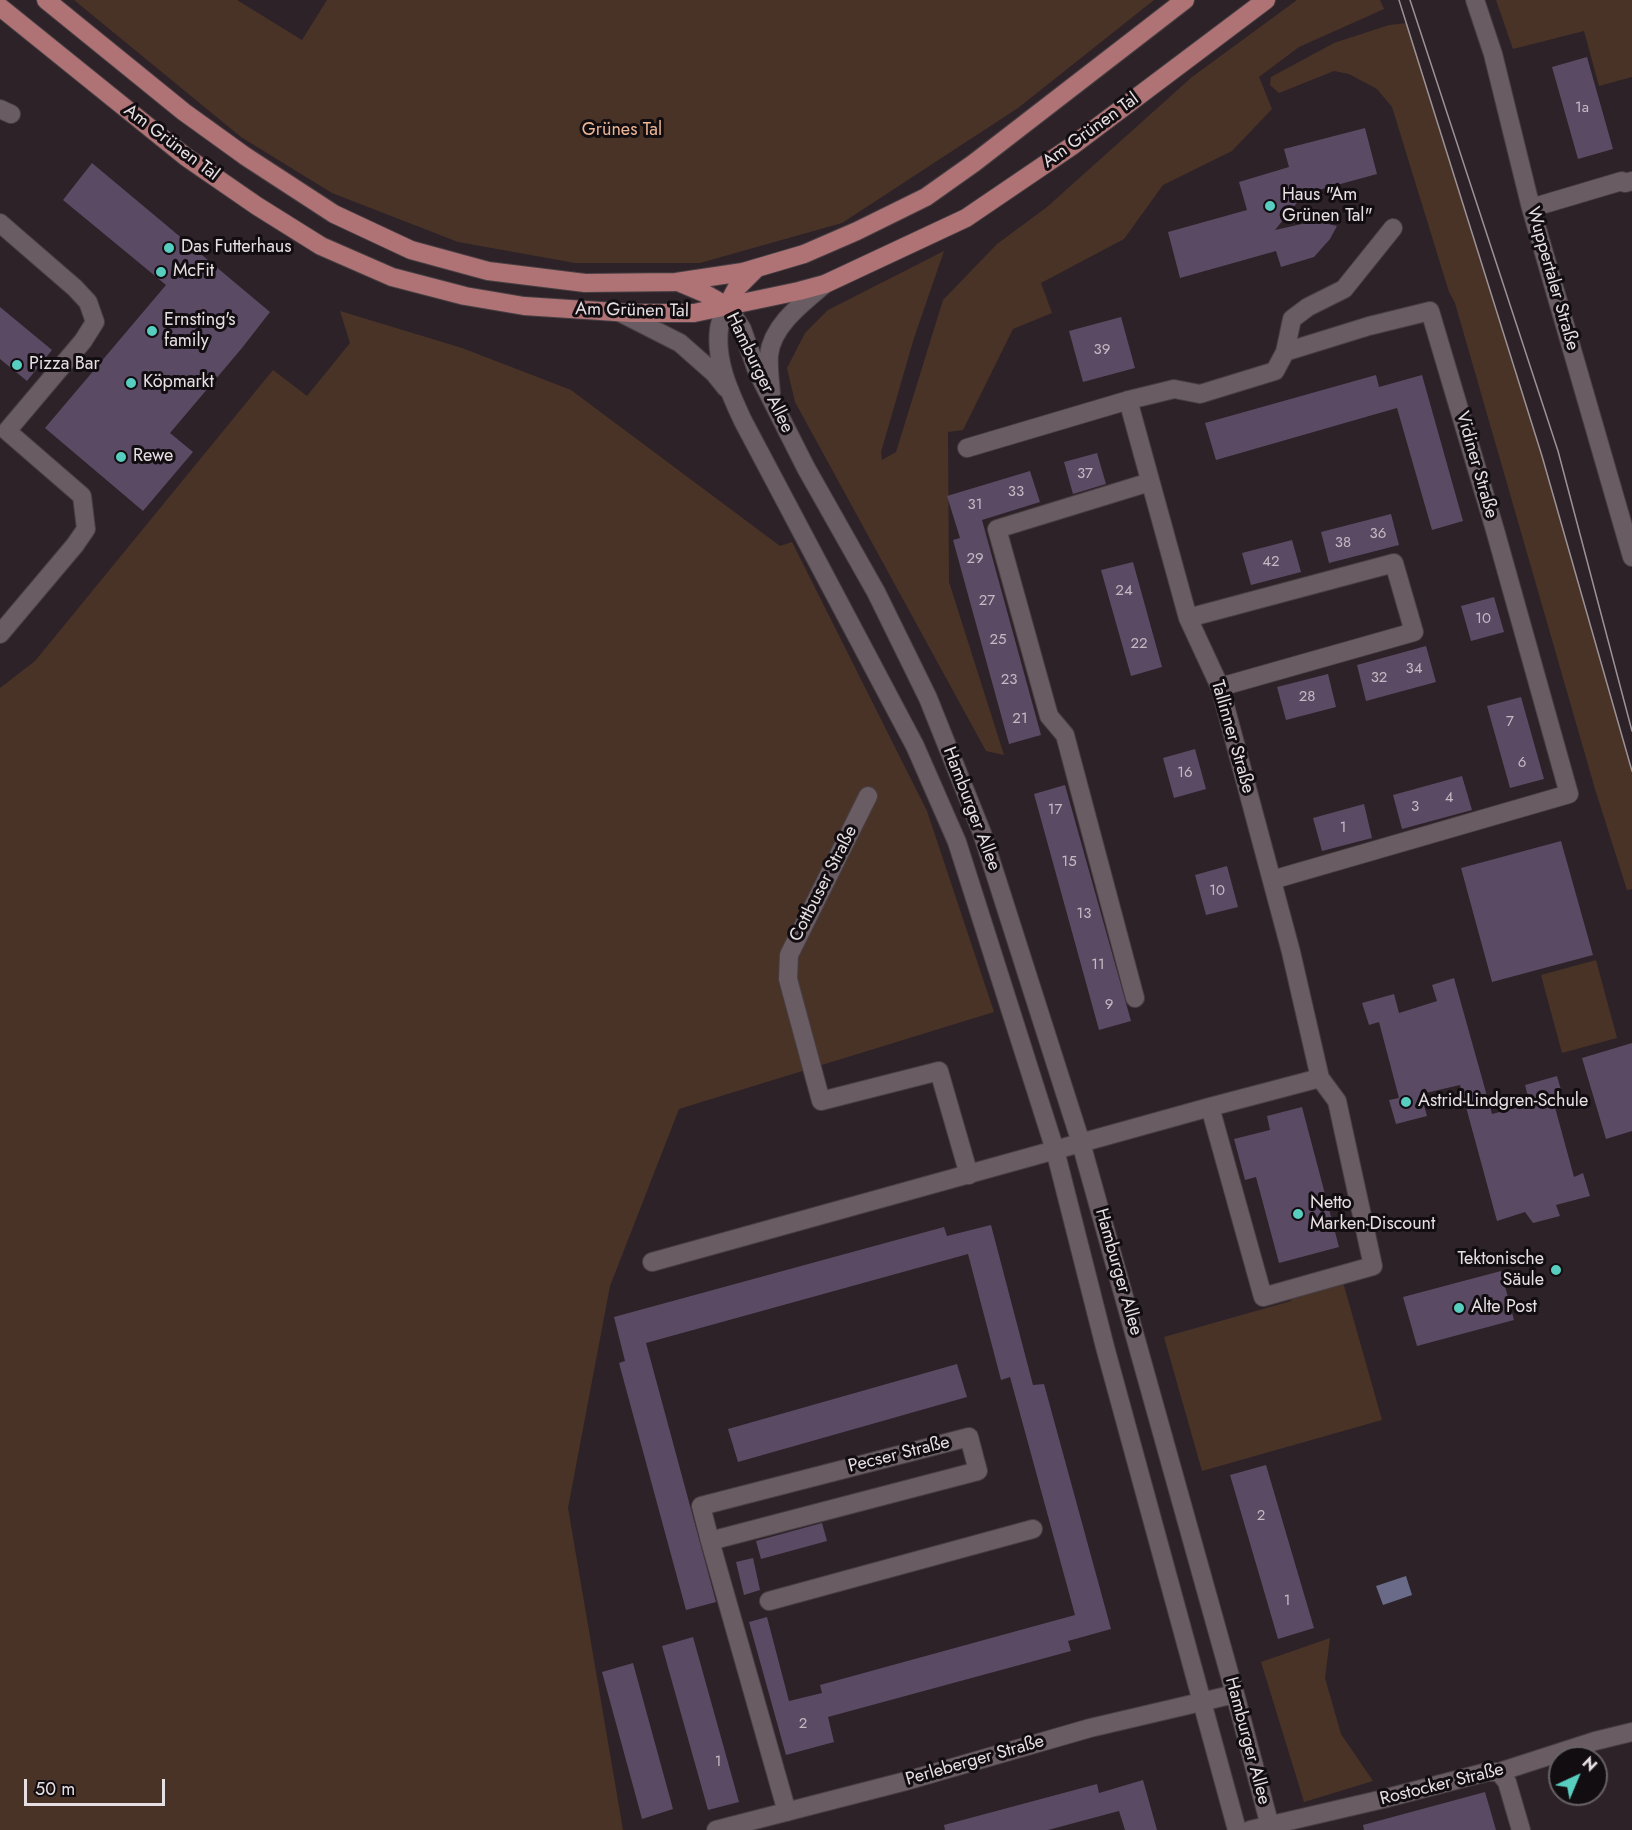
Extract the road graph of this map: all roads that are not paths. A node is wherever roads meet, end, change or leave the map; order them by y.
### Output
1 (46, 0) edge
2 (1185, 0) edge
3 (1266, 0) edge
4 (1475, 0) edge
5 (0, 7) edge
6 (1632, 181) edge
7 (1531, 208) junction
8 (0, 223) edge
9 (1393, 228) dead end
10 (756, 269) junction
11 (676, 282) junction
12 (825, 284) junction
13 (727, 306) junction
14 (621, 313) junction
15 (1285, 352) junction
16 (729, 392) junction
17 (771, 398) junction
18 (1128, 400) junction
19 (4, 434) edge
20 (967, 448) dead end
21 (1150, 482) junction
22 (1629, 537) edge
23 (1632, 557) edge
24 (1188, 618) junction
25 (0, 634) edge
26 (1220, 687) junction
27 (868, 796) dead end
28 (1272, 880) junction
29 (1135, 998) dead end
30 (1320, 1078) junction
31 (1210, 1107) junction
32 (1081, 1143) junction
33 (1055, 1150) junction
34 (969, 1175) junction
35 (652, 1262) dead end
36 (1033, 1529) dead end
37 (710, 1541) junction
38 (769, 1601) dead end
39 (1235, 1694) junction
40 (1202, 1701) junction
41 (1632, 1732) edge
42 (1499, 1772) junction
43 (787, 1812) junction
44 (1270, 1828) edge
45 (716, 1830) edge
46 (1238, 1830) edge
47 (1250, 1830) edge
48 (1521, 1830) edge

1 - 11 main road, Am Grünen Tal
2 - 10 main road, Am Grünen Tal
3 - 12 main road, Am Grünen Tal
4 - 7 street, Wuppertaler Straße
5 - 14 main road, Am Grünen Tal
6 - 7 street
7 - 22 street, Wuppertaler Straße
8 - 19 street
9 - 15 street
10 - 11 main road, Am Grünen Tal
10 - 13 main road
11 - 13 main road
12 - 13 main road, Am Grünen Tal
12 - 17 street
13 - 14 main road, Am Grünen Tal
13 - 16 street, Hamburger Allee
13 - 17 street, Hamburger Allee
14 - 16 street
15 - 18 street
15 - 28 street, Vidiner Straße
16 - 33 street, Hamburger Allee
17 - 32 street, Hamburger Allee
18 - 20 street
18 - 21 street, Tallinner Straße
19 - 25 street
21 - 24 street, Tallinner Straße
21 - 29 street
22 - 23 street, Wuppertaler Straße
24 - 26 street, Tallinner Straße
24 - 26 street
26 - 28 street, Tallinner Straße
27 - 34 street, Cottbuser Straße
28 - 30 street, Tallinner Straße
30 - 31 street
30 - 31 street, Tallinner Straße
31 - 32 street
32 - 33 street
32 - 39 street, Hamburger Allee
33 - 34 street
33 - 40 street, Hamburger Allee
34 - 35 street
36 - 38 street
37 - 37 street, Pecser Straße
37 - 43 street, Pecser Straße
39 - 40 street, Perleberger Straße
39 - 44 street, Hamburger Allee
40 - 43 street, Perleberger Straße
40 - 46 street, Hamburger Allee
41 - 42 street, Rostocker Straße
42 - 44 street, Rostocker Straße
42 - 48 street
43 - 45 street, Perleberger Straße
44 - 47 street, Rostocker Straße

